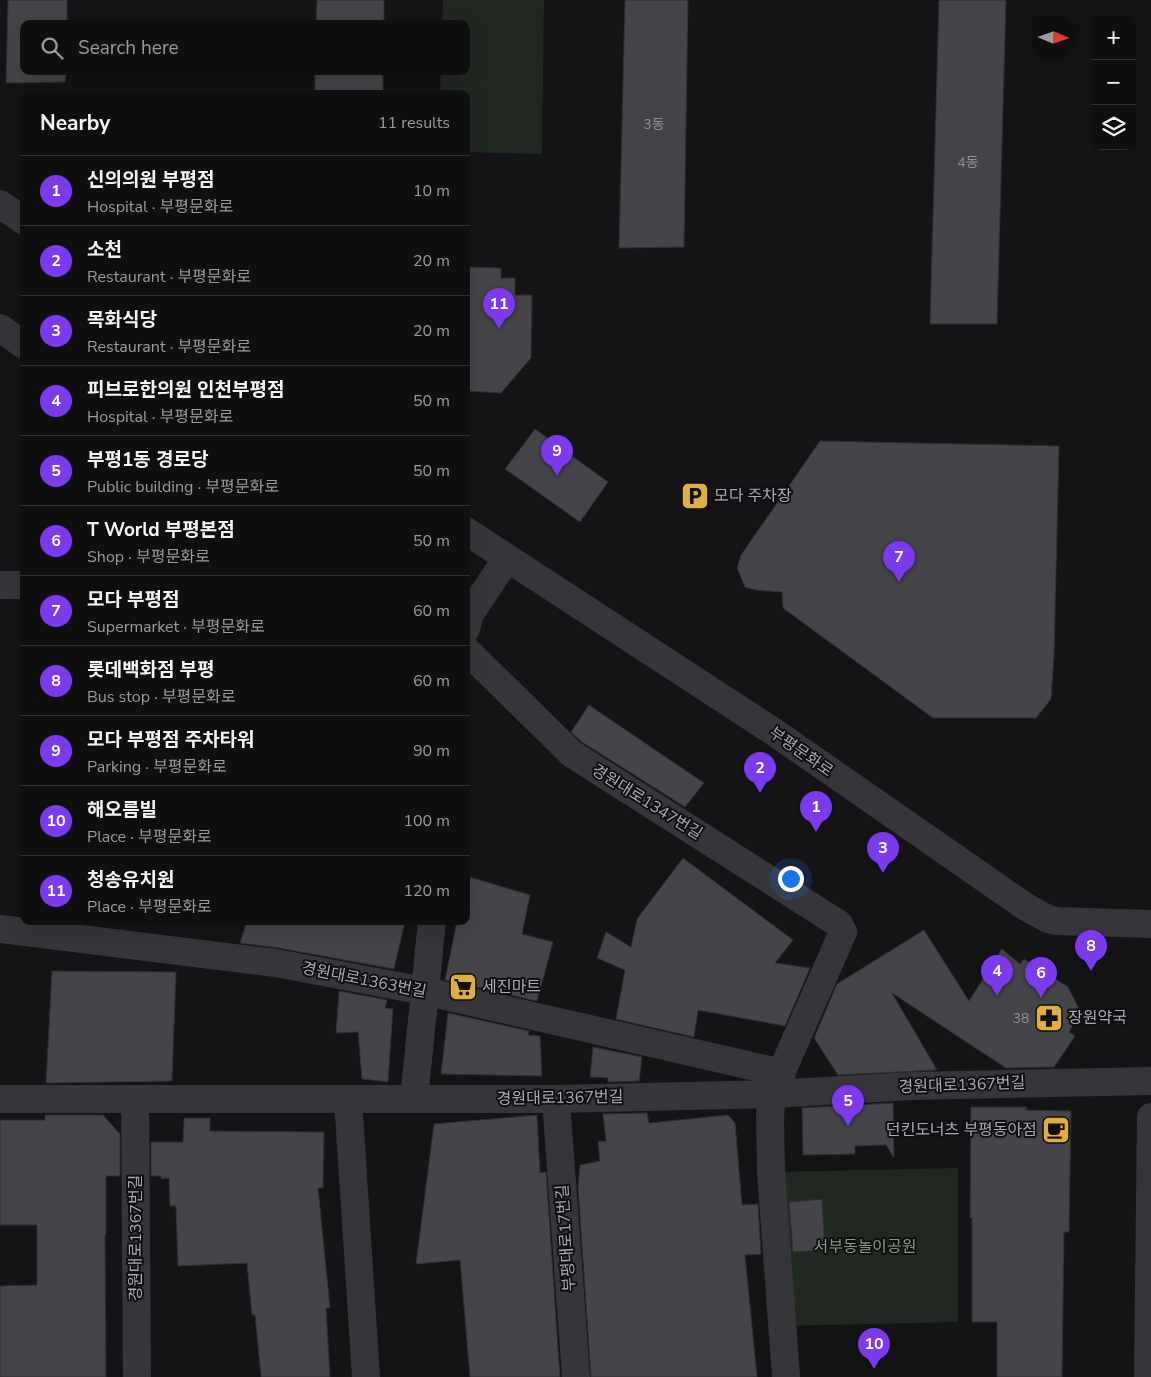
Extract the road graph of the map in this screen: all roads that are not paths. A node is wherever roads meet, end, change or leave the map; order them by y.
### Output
1 (0, 204) edge
2 (20, 218) edge
3 (0, 328) edge
4 (20, 341) edge
5 (470, 534) edge
6 (507, 558) junction
7 (0, 585) edge
8 (20, 585) edge
9 (470, 614) edge
10 (470, 654) edge
11 (1151, 924) edge
12 (432, 925) edge
13 (48, 928) edge
14 (0, 929) edge
15 (424, 991) junction
16 (1151, 1081) edge
17 (777, 1083) junction
18 (556, 1098) junction
19 (134, 1099) junction
20 (348, 1099) junction
21 (414, 1099) junction
22 (0, 1100) edge
23 (1151, 1117) edge
24 (137, 1377) edge
25 (366, 1377) edge
26 (576, 1377) edge
27 (786, 1377) edge
28 (1148, 1377) edge

1 - 2 street
3 - 4 street
5 - 6 street, 부평문화로
6 - 9 street
6 - 11 street, 부평문화로
7 - 8 street
10 - 17 street, 경원대로1347번길
12 - 15 street
13 - 14 street, 경원대로1363번길
13 - 15 street, 경원대로1363번길
15 - 17 street, 경원대로1363번길
15 - 21 street
16 - 17 street, 경원대로1367번길
17 - 18 street, 경원대로1367번길
17 - 27 street
18 - 21 street, 경원대로1367번길
18 - 26 street, 부평대로17번길
19 - 20 street, 경원대로1367번길
19 - 22 street, 경원대로1367번길
19 - 24 street, 경원대로1367번길
20 - 21 street, 경원대로1367번길
20 - 25 street
23 - 28 street

